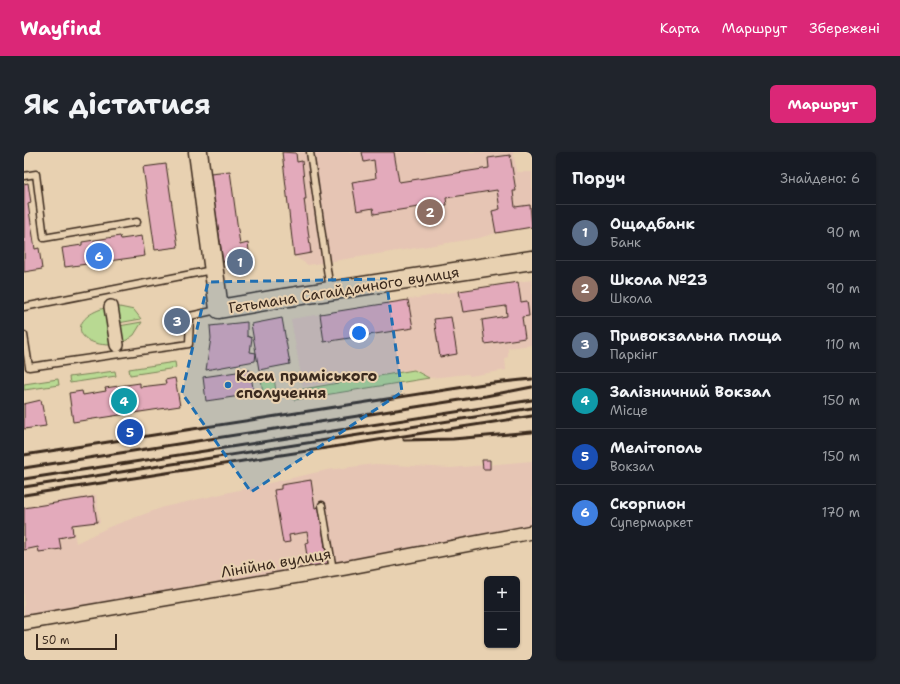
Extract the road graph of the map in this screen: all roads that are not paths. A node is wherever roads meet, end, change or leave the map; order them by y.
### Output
1 (198, 152) edge
2 (310, 152) edge
3 (24, 176) edge
4 (137, 222) dead end
5 (532, 260) edge
6 (214, 270) junction
7 (330, 291) junction
8 (24, 307) edge
9 (111, 307) dead end
10 (219, 309) junction
11 (24, 336) edge
12 (117, 345) dead end
13 (322, 505) dead end
14 (532, 532) edge
15 (333, 570) junction
16 (24, 623) edge

1 - 6 street, Гетьмана Сагайдачного вулиця
2 - 7 lane
3 - 4 lane
5 - 7 street, Гетьмана Сагайдачного вулиця
6 - 8 lane
6 - 10 street, Гетьмана Сагайдачного вулиця
7 - 10 street, Гетьмана Сагайдачного вулиця
9 - 12 street
10 - 11 lane
13 - 15 lane
14 - 15 street, Лінійна вулиця
15 - 16 street, Лінійна вулиця

